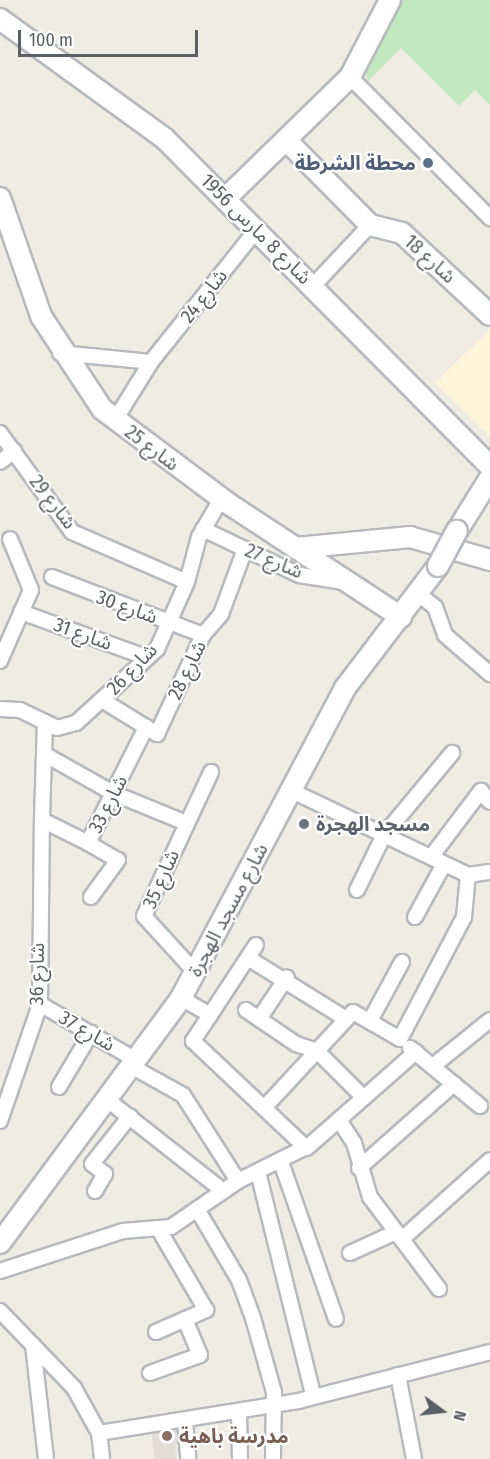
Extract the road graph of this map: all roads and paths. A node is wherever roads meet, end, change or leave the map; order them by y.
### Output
1 (390, 0) edge
2 (0, 19) edge
3 (350, 77) junction
4 (288, 142) junction
5 (0, 198) edge
6 (226, 198) junction
7 (490, 218) edge
8 (370, 225) junction
9 (257, 229) junction
10 (313, 286) junction
11 (490, 315) edge
12 (60, 353) junction
13 (151, 362) junction
14 (115, 420) junction
15 (0, 433) edge
16 (14, 451) junction
17 (0, 462) edge
18 (490, 466) edge
19 (490, 478) edge
20 (221, 499) junction
21 (203, 529) junction
22 (10, 539) dead end
23 (296, 548) junction
24 (245, 549) junction
25 (490, 560) edge
26 (52, 577) dead end
27 (187, 582) junction
28 (349, 583) junction
29 (420, 595) junction
30 (21, 612) junction
31 (401, 617) junction
32 (169, 622) junction
33 (203, 635) junction
34 (146, 657) junction
35 (0, 661) edge
36 (490, 674) edge
37 (102, 700) junction
38 (0, 709) edge
39 (45, 722) junction
40 (146, 727) junction
41 (452, 753) dead end
42 (44, 754) junction
43 (211, 772) dead end
44 (290, 790) junction
45 (113, 793) junction
46 (490, 802) edge
47 (42, 820) junction
48 (186, 823) junction
49 (384, 835) junction
50 (88, 843) junction
51 (431, 857) junction
52 (444, 864) junction
53 (490, 872) edge
54 (468, 875) junction
55 (357, 890) dead end
56 (91, 897) dead end
57 (415, 917) dead end
58 (256, 945) dead end
59 (248, 957) junction
60 (402, 962) dead end
61 (196, 973) junction
62 (287, 977) junction
63 (181, 998) junction
64 (40, 1004) junction
65 (246, 1010) dead end
66 (211, 1016) junction
67 (259, 1019) junction
68 (346, 1019) junction
69 (371, 1020) junction
70 (490, 1020) edge
71 (91, 1033) junction
72 (400, 1039) junction
73 (316, 1051) junction
74 (416, 1052) junction
75 (132, 1062) junction
76 (433, 1066) junction
77 (454, 1084) junction
78 (58, 1087) dead end
79 (105, 1098) junction
80 (364, 1098) junction
81 (480, 1106) dead end
82 (264, 1108) junction
83 (130, 1116) junction
84 (339, 1120) junction
85 (0, 1121) edge
86 (306, 1148) junction
87 (490, 1160) edge
88 (281, 1162) junction
89 (359, 1168) junction
90 (258, 1172) junction
91 (238, 1181) junction
92 (95, 1191) dead end
93 (223, 1191) junction
94 (197, 1209) junction
95 (159, 1230) junction
96 (399, 1235) junction
97 (0, 1243) edge
98 (350, 1253) dead end
99 (0, 1271) edge
100 (439, 1290) dead end
101 (0, 1311) edge
102 (184, 1319) junction
103 (336, 1319) dead end
104 (156, 1332) dead end
105 (33, 1345) junction
106 (490, 1352) edge
107 (150, 1373) dead end
108 (398, 1376) junction
109 (313, 1394) junction
110 (273, 1406) junction
111 (239, 1412) junction
112 (185, 1421) junction
113 (99, 1432) junction
114 (46, 1459) edge
115 (102, 1459) edge
116 (188, 1459) edge
117 (240, 1459) edge
118 (273, 1459) edge
119 (414, 1459) edge

1 - 3 street
2 - 6 street, شارع 8 مارس 1956
3 - 4 street
3 - 7 street
4 - 6 street
4 - 8 street
5 - 12 street, شارع 25
6 - 9 street, شارع 8 مارس 1956
8 - 10 street
8 - 11 street, شارع 18
9 - 10 street, شارع 8 مارس 1956
9 - 13 street, شارع 24
10 - 18 street, شارع 8 مارس 1956
12 - 13 street
12 - 14 street, شارع 25
13 - 14 street, شارع 24
14 - 20 street, شارع 25
15 - 16 street, شارع 29
16 - 17 street
16 - 27 street, شارع 29
19 - 29 street, شارع مسجد الهجرة, bridge
20 - 21 street, شارع 26
20 - 23 street, شارع 25
21 - 24 street, شارع 27
21 - 27 street, شارع 26
22 - 30 street
23 - 25 street
23 - 28 street, شارع 25
24 - 28 street, شارع 27
24 - 33 street, شارع 28
26 - 32 street, شارع 30
27 - 32 street, شارع 26
28 - 31 street, شارع 25
29 - 31 street, شارع مسجد الهجرة
29 - 36 street
30 - 34 street, شارع 31
30 - 35 street
31 - 44 street, شارع مسجد الهجرة
32 - 33 street, شارع 30
32 - 34 street, شارع 26
33 - 40 street, شارع 28
34 - 37 street, شارع 26
37 - 39 street, شارع 26
37 - 40 street
38 - 39 street, شارع 26
39 - 42 street
40 - 45 street, شارع 33
41 - 49 street
42 - 45 street
42 - 47 street
43 - 48 street, شارع 35
44 - 49 street
44 - 61 street, شارع مسجد الهجرة
45 - 48 street
45 - 50 street, شارع 33
46 - 51 street
47 - 50 street, شارع 33
47 - 64 street, شارع 36
48 - 61 street, شارع 35
49 - 51 street
49 - 55 street
50 - 56 street
51 - 52 street
52 - 54 street
52 - 57 street
53 - 54 street
54 - 72 street
58 - 59 street
59 - 62 street
59 - 66 street
60 - 69 street
61 - 63 street, شارع مسجد الهجرة
62 - 67 street
62 - 68 street
63 - 66 street
63 - 75 street, شارع مسجد الهجرة
64 - 71 street, شارع 37
64 - 85 street, شارع 36
65 - 67 street
66 - 82 street
67 - 73 street
68 - 69 street
68 - 73 street
69 - 72 street
70 - 76 street
71 - 75 street, شارع 37
71 - 78 street
72 - 74 street
73 - 80 street
73 - 82 street
74 - 76 street
74 - 80 street
75 - 79 street, شارع مسجد الهجرة
75 - 91 street, شارع 37
76 - 77 street
77 - 81 street
77 - 89 street
79 - 83 street
79 - 97 street, شارع مسجد الهجرة
80 - 84 street
82 - 86 street
83 - 92 street
83 - 93 street
84 - 86 street
84 - 89 street
86 - 88 street
87 - 96 street
88 - 90 street
88 - 103 street
89 - 96 street
90 - 91 street
90 - 109 street
91 - 93 street
93 - 94 street
94 - 95 street
94 - 110 street
95 - 99 street
95 - 102 street
96 - 98 street
96 - 100 street
101 - 105 street
102 - 104 street
102 - 107 street
105 - 113 street
105 - 114 street
106 - 108 street
108 - 109 street
108 - 119 street
109 - 110 street
110 - 111 street
110 - 118 street
111 - 112 street
111 - 117 street
112 - 113 street
112 - 116 street
113 - 115 street

